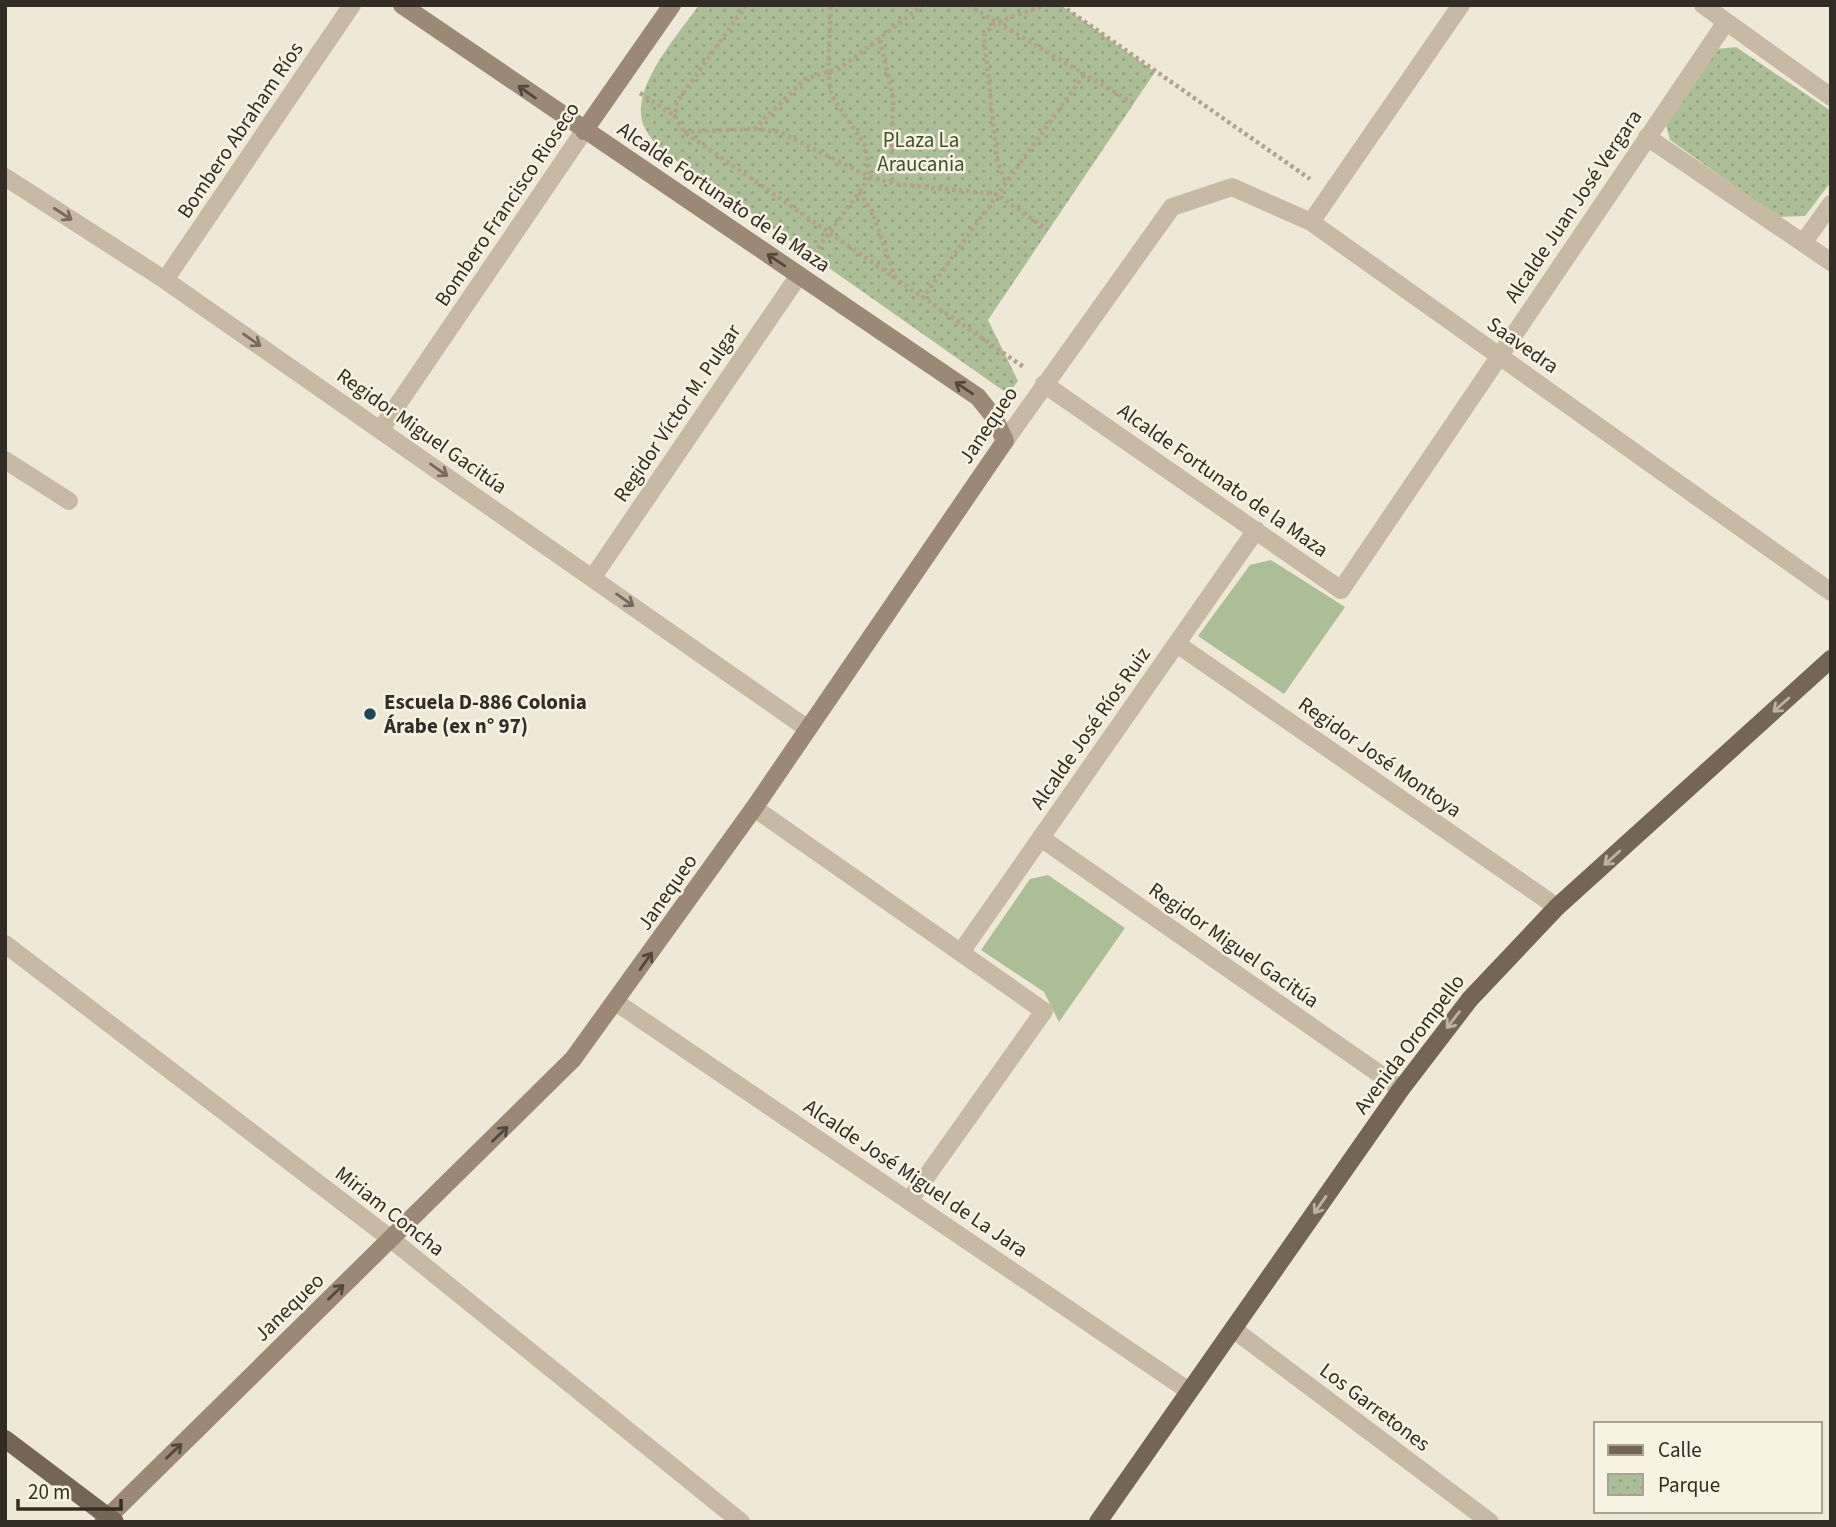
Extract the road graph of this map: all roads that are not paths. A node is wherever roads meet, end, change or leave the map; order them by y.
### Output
1 (352, 5) edge
2 (402, 5) edge
3 (672, 5) edge
4 (1703, 5) edge
5 (1457, 7) edge
6 (1726, 22) junction
7 (1831, 97) edge
8 (584, 131) junction
9 (1647, 137) junction
10 (5, 177) edge
11 (1831, 204) edge
12 (1172, 207) joint
13 (1311, 222) junction
14 (1803, 243) junction
15 (1831, 262) edge
16 (799, 275) junction
17 (166, 280) junction
18 (1499, 356) junction
19 (1044, 384) junction
20 (381, 429) junction
21 (1004, 441) junction
22 (5, 460) edge
23 (69, 500) dead end
24 (1256, 530) junction
25 (593, 577) junction
26 (1341, 590) joint
27 (1831, 592) edge
28 (1177, 644) junction
29 (1831, 659) edge
30 (808, 729) junction
31 (754, 808) junction
32 (1041, 838) junction
33 (1557, 907) junction
34 (5, 944) edge
35 (961, 952) junction
36 (617, 1003) junction
37 (1401, 1089) junction
38 (909, 1201) junction
39 (391, 1239) junction
40 (1233, 1329) junction
41 (1189, 1391) junction
42 (5, 1439) edge
43 (108, 1520) edge
44 (741, 1522) edge
45 (1098, 1522) edge
46 (1490, 1522) edge

1 - 17 street, Bombero Abraham Ríos
8 -> 2 main road, Alcalde Fortunato de la Maza
3 - 8 main road, Bombero Francisco Rioseco
4 - 6 street
5 - 13 street
6 - 7 street
6 - 9 street, Alcalde Juan José Vergara
16 -> 8 main road, Alcalde Fortunato de la Maza
8 - 20 street, Bombero Francisco Rioseco
9 - 14 street
9 - 18 street, Alcalde Juan José Vergara
10 -> 17 street, Regidor Miguel Gacitúa
11 - 14 street
12 - 13 street, Saavedra
12 - 19 street, Janequeo
13 - 18 street, Saavedra
14 - 15 street
21 -> 16 main road, Alcalde Fortunato de la Maza
16 - 25 street, Regidor Víctor M. Pulgar
17 -> 20 street, Regidor Miguel Gacitúa
18 - 26 street, Alcalde Juan José Vergara
18 - 27 street, Saavedra
19 - 21 street, Janequeo
19 - 24 street, Alcalde Fortunato de la Maza
20 -> 25 street, Regidor Miguel Gacitúa
21 - 30 main road, Janequeo
22 - 23 street
24 - 26 street, Alcalde Fortunato de la Maza
24 - 28 street, Alcalde José Ríos Ruiz
25 -> 30 street, Regidor Miguel Gacitúa
28 - 32 street, Alcalde José Ríos Ruiz
28 - 33 street, Regidor José Montoya
29 -> 33 main road, Avenida Orompello
30 - 31 main road, Janequeo
31 - 35 street
36 -> 31 main road, Janequeo
32 - 35 street, Alcalde José Ríos Ruiz
32 - 37 street, Regidor Miguel Gacitúa
33 -> 37 main road, Avenida Orompello
34 - 39 street, Miriam Concha
35 - 38 street
36 - 38 street, Alcalde José Miguel de La Jara
39 -> 36 main road, Janequeo
37 -> 40 main road, Avenida Orompello
38 - 41 street, Alcalde José Miguel de La Jara
43 -> 39 main road, Janequeo
39 - 44 street, Miriam Concha
40 - 41 main road, Avenida Orompello
40 - 46 street, Los Garretones
41 - 45 main road, Avenida Orompello
42 - 43 main road

